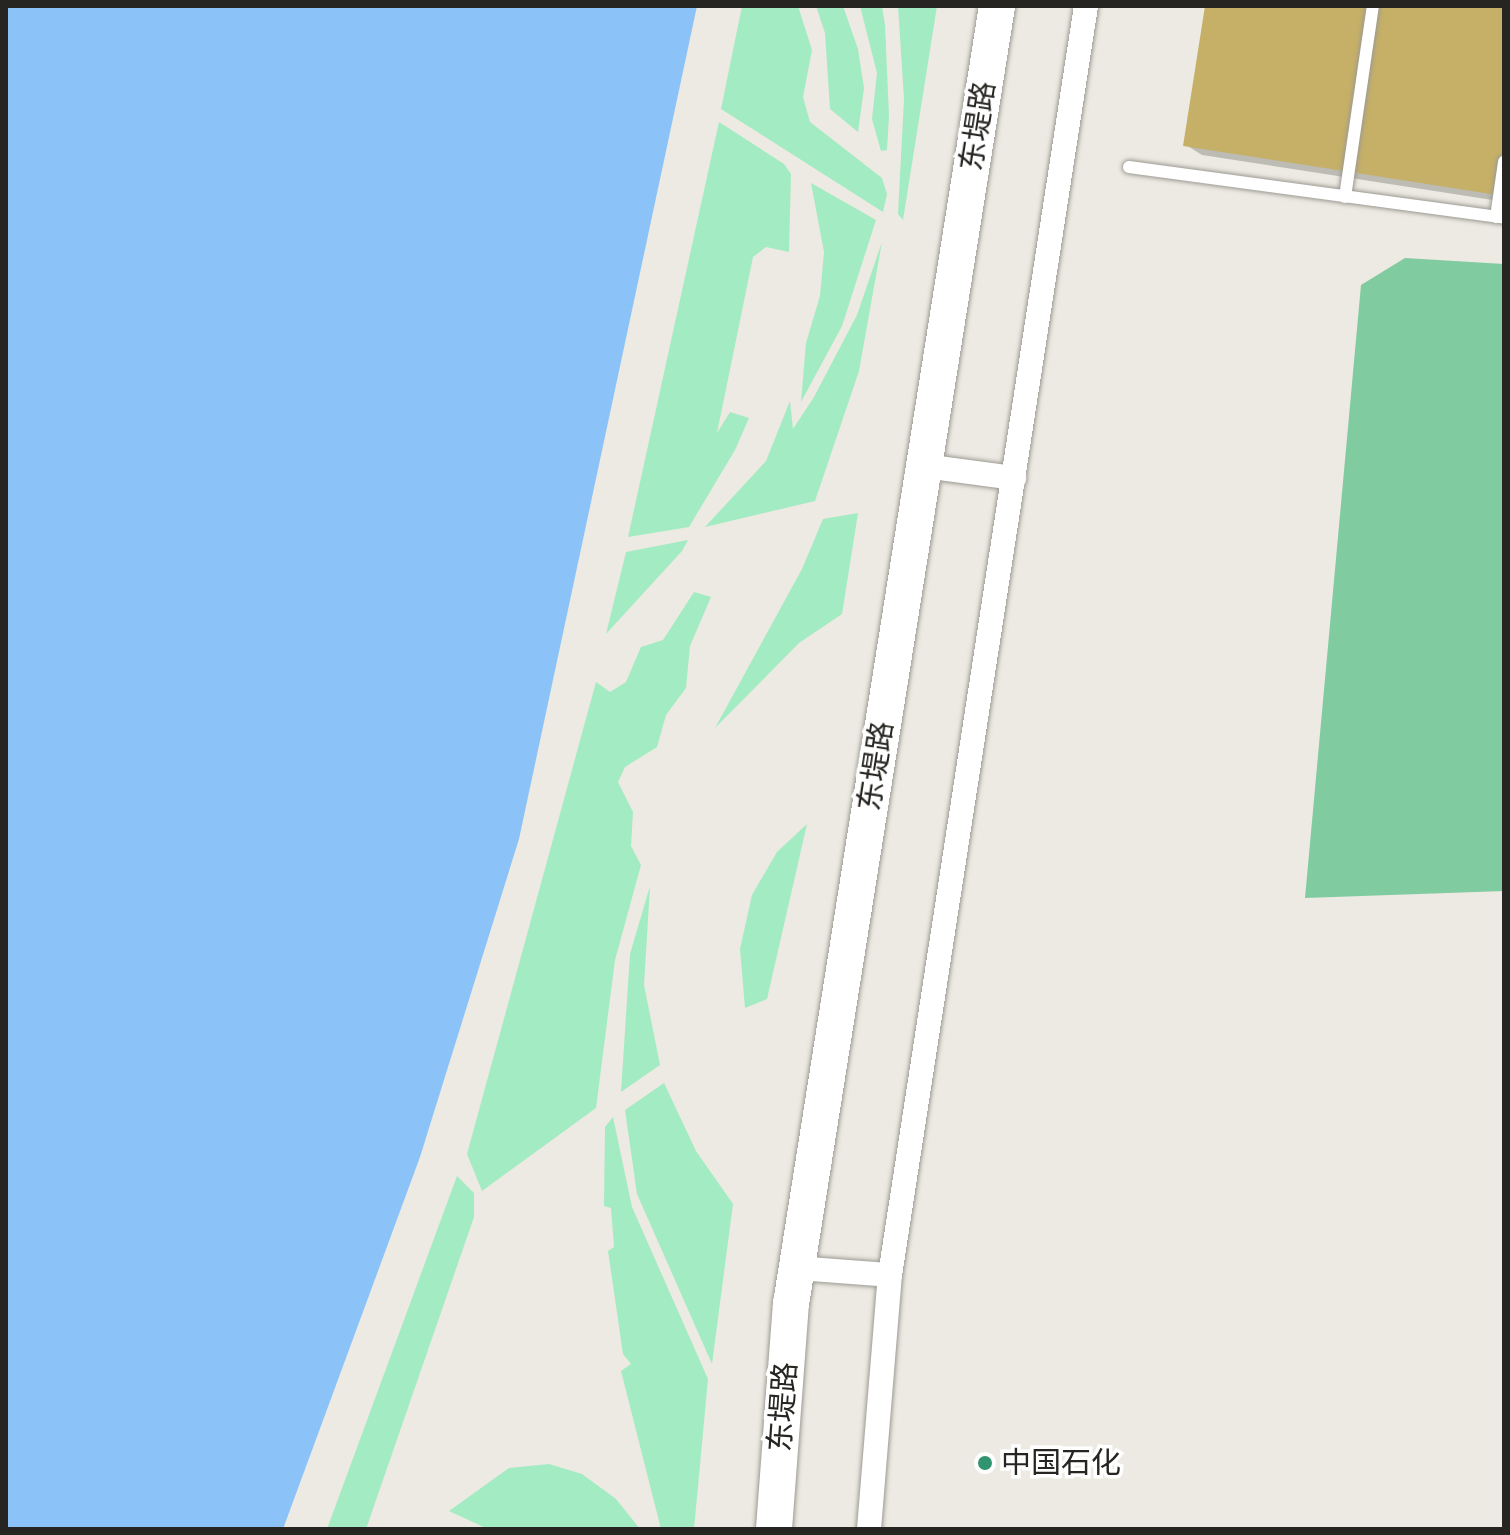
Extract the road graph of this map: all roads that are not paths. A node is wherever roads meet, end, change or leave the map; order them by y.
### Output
1 (997, 6) edge
2 (1086, 6) edge
3 (1373, 6) edge
4 (1504, 162) edge
5 (1129, 167) dead end
6 (1345, 197) junction
7 (1500, 218) edge
8 (924, 466) junction
9 (1014, 478) junction
10 (797, 1268) junction
11 (890, 1275) junction
12 (774, 1529) edge
13 (869, 1529) edge

1 - 8 main road, 东堤路
2 - 9 street
3 - 6 lane
4 - 7 lane
5 - 6 lane
6 - 7 lane
8 - 9 street
8 - 10 main road, 东堤路
9 - 11 street
10 - 11 street
10 - 12 main road, 东堤路
11 - 13 street

